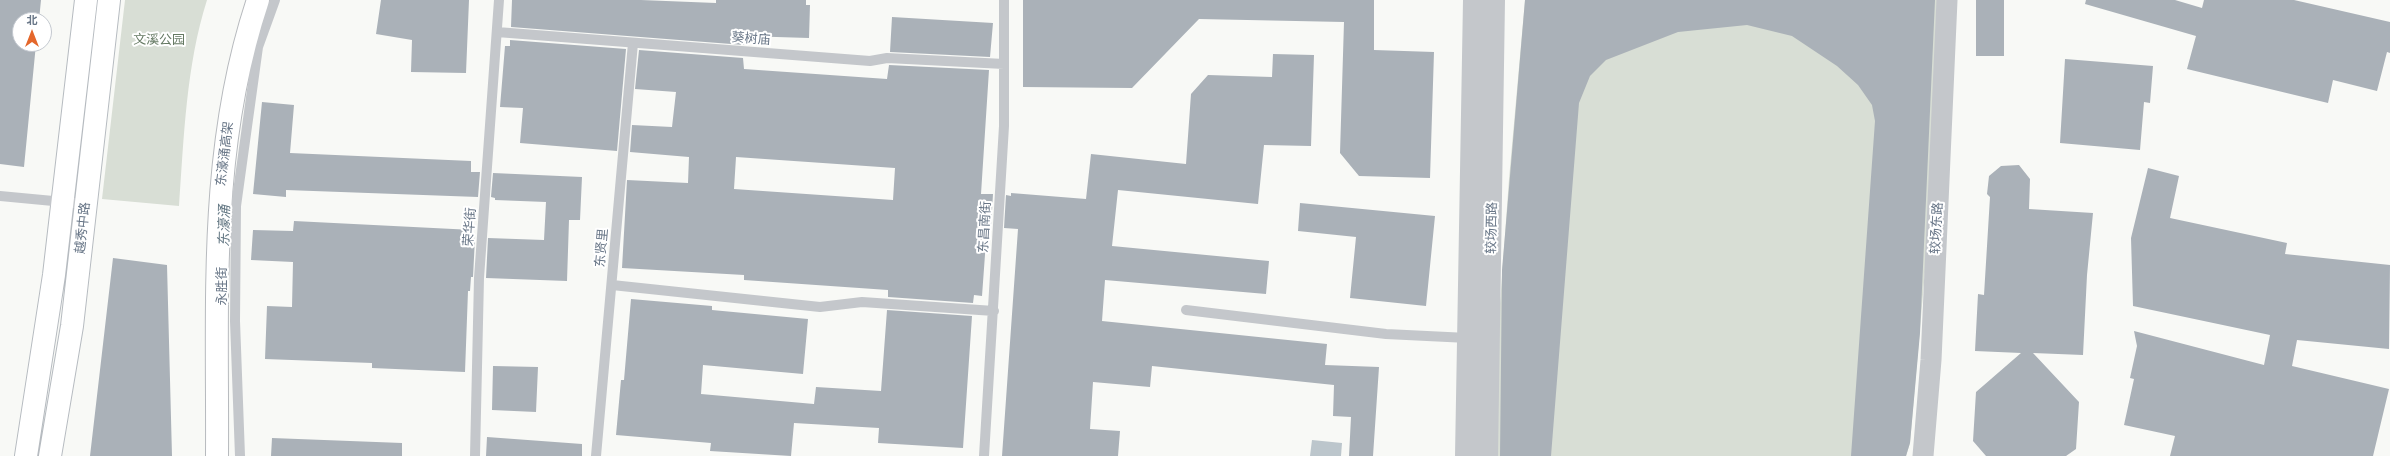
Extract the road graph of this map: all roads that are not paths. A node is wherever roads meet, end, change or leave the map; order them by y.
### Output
1 (86, 0) edge
2 (109, 0) edge
3 (257, 0) edge
4 (274, 0) edge
5 (499, 0) edge
6 (1004, 0) edge
7 (1474, 0) edge
8 (1494, 0) edge
9 (1947, 0) edge
10 (497, 32) junction
11 (633, 43) junction
12 (1004, 64) junction
13 (0, 196) edge
14 (62, 202) junction
15 (85, 204) junction
16 (612, 285) junction
17 (1186, 310) dead end
18 (994, 311) junction
19 (1468, 338) junction
20 (26, 456) edge
21 (50, 456) edge
22 (216, 456) edge
23 (240, 456) edge
24 (475, 456) edge
25 (596, 456) edge
26 (984, 456) edge
27 (1466, 456) edge
28 (1487, 456) edge
29 (1923, 456) edge

1 - 14 main road, 越秀中路
2 - 15 main road, 越秀中路
3 - 22 main road, 东濠涌高架
4 - 23 lane, 永胜街
5 - 10 lane, 荣华街
6 - 12 lane, 东昌南街
7 - 19 street, 较场西路
8 - 28 street, 较场西路
9 - 29 street, 较场东路
10 - 11 lane, 葵树庙
10 - 24 lane, 荣华街
11 - 12 lane, 葵树庙
11 - 16 lane, 东贤里
12 - 18 lane, 东昌南街
13 - 14 lane
14 - 15 lane
14 - 20 main road, 越秀中路
15 - 21 main road, 越秀中路
16 - 18 lane
16 - 25 lane, 东贤里
17 - 19 lane
18 - 26 lane, 东昌南街
19 - 27 street, 较场西路

